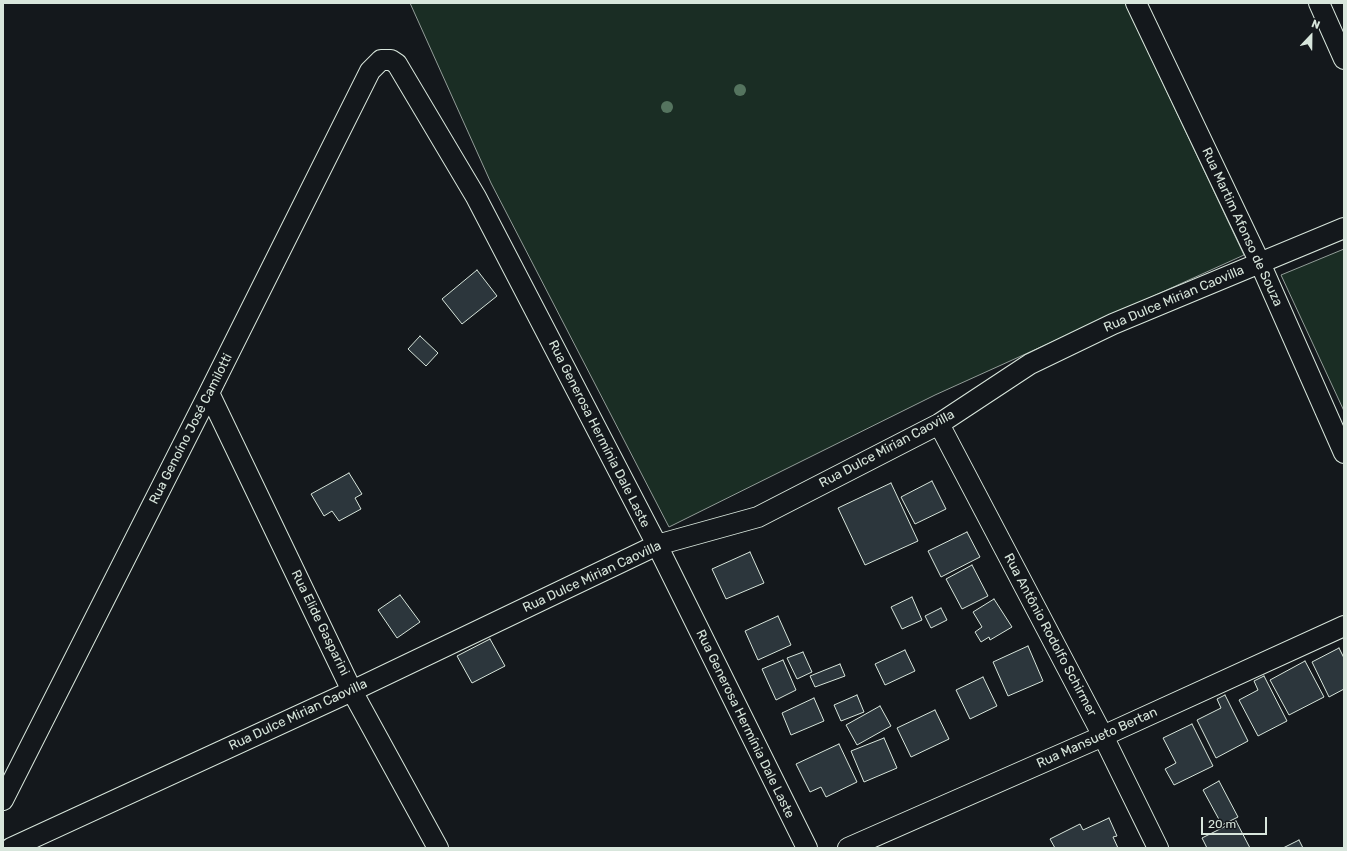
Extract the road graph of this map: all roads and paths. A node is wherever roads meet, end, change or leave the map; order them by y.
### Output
1 (1136, 3) edge
2 (1318, 3) edge
3 (1344, 59) edge
4 (381, 60) joint
5 (1344, 228) edge
6 (1260, 263) junction
7 (210, 393) junction
8 (939, 424) junction
9 (1344, 453) edge
10 (657, 545) junction
11 (1344, 626) edge
12 (352, 691) junction
13 (1103, 736) junction
14 (3, 800) edge
15 (11, 848) edge
16 (438, 848) edge
17 (807, 848) edge
18 (848, 848) edge
19 (1158, 848) edge

1 - 6 street, Rua Martim Afonso de Souza
2 - 3 street
4 - 7 street, Rua Genoíno José Camilotti
4 - 10 street, Rua Generosa Hermínia Dale Laste
5 - 6 street, Rua Dulce Mirian Caovilla
6 - 8 street, Rua Dulce Mirian Caovilla
6 - 9 street, Rua Martim Afonso de Souza
7 - 12 street, Rua Elide Gasparini
7 - 14 street, Rua Genoíno José Camilotti
8 - 10 street, Rua Dulce Mirian Caovilla
8 - 13 street, Rua Antônio Rodolfo Schirmer
10 - 12 street, Rua Dulce Mirian Caovilla
10 - 17 street, Rua Generosa Hermínia Dale Laste
11 - 13 street, Rua Mansueto Bertan
12 - 15 street, Rua Dulce Mirian Caovilla
12 - 16 street, Rua Elide Gasparini
13 - 18 street, Rua Mansueto Bertan
13 - 19 street, Rua Antônio Rodolfo Schirmer

